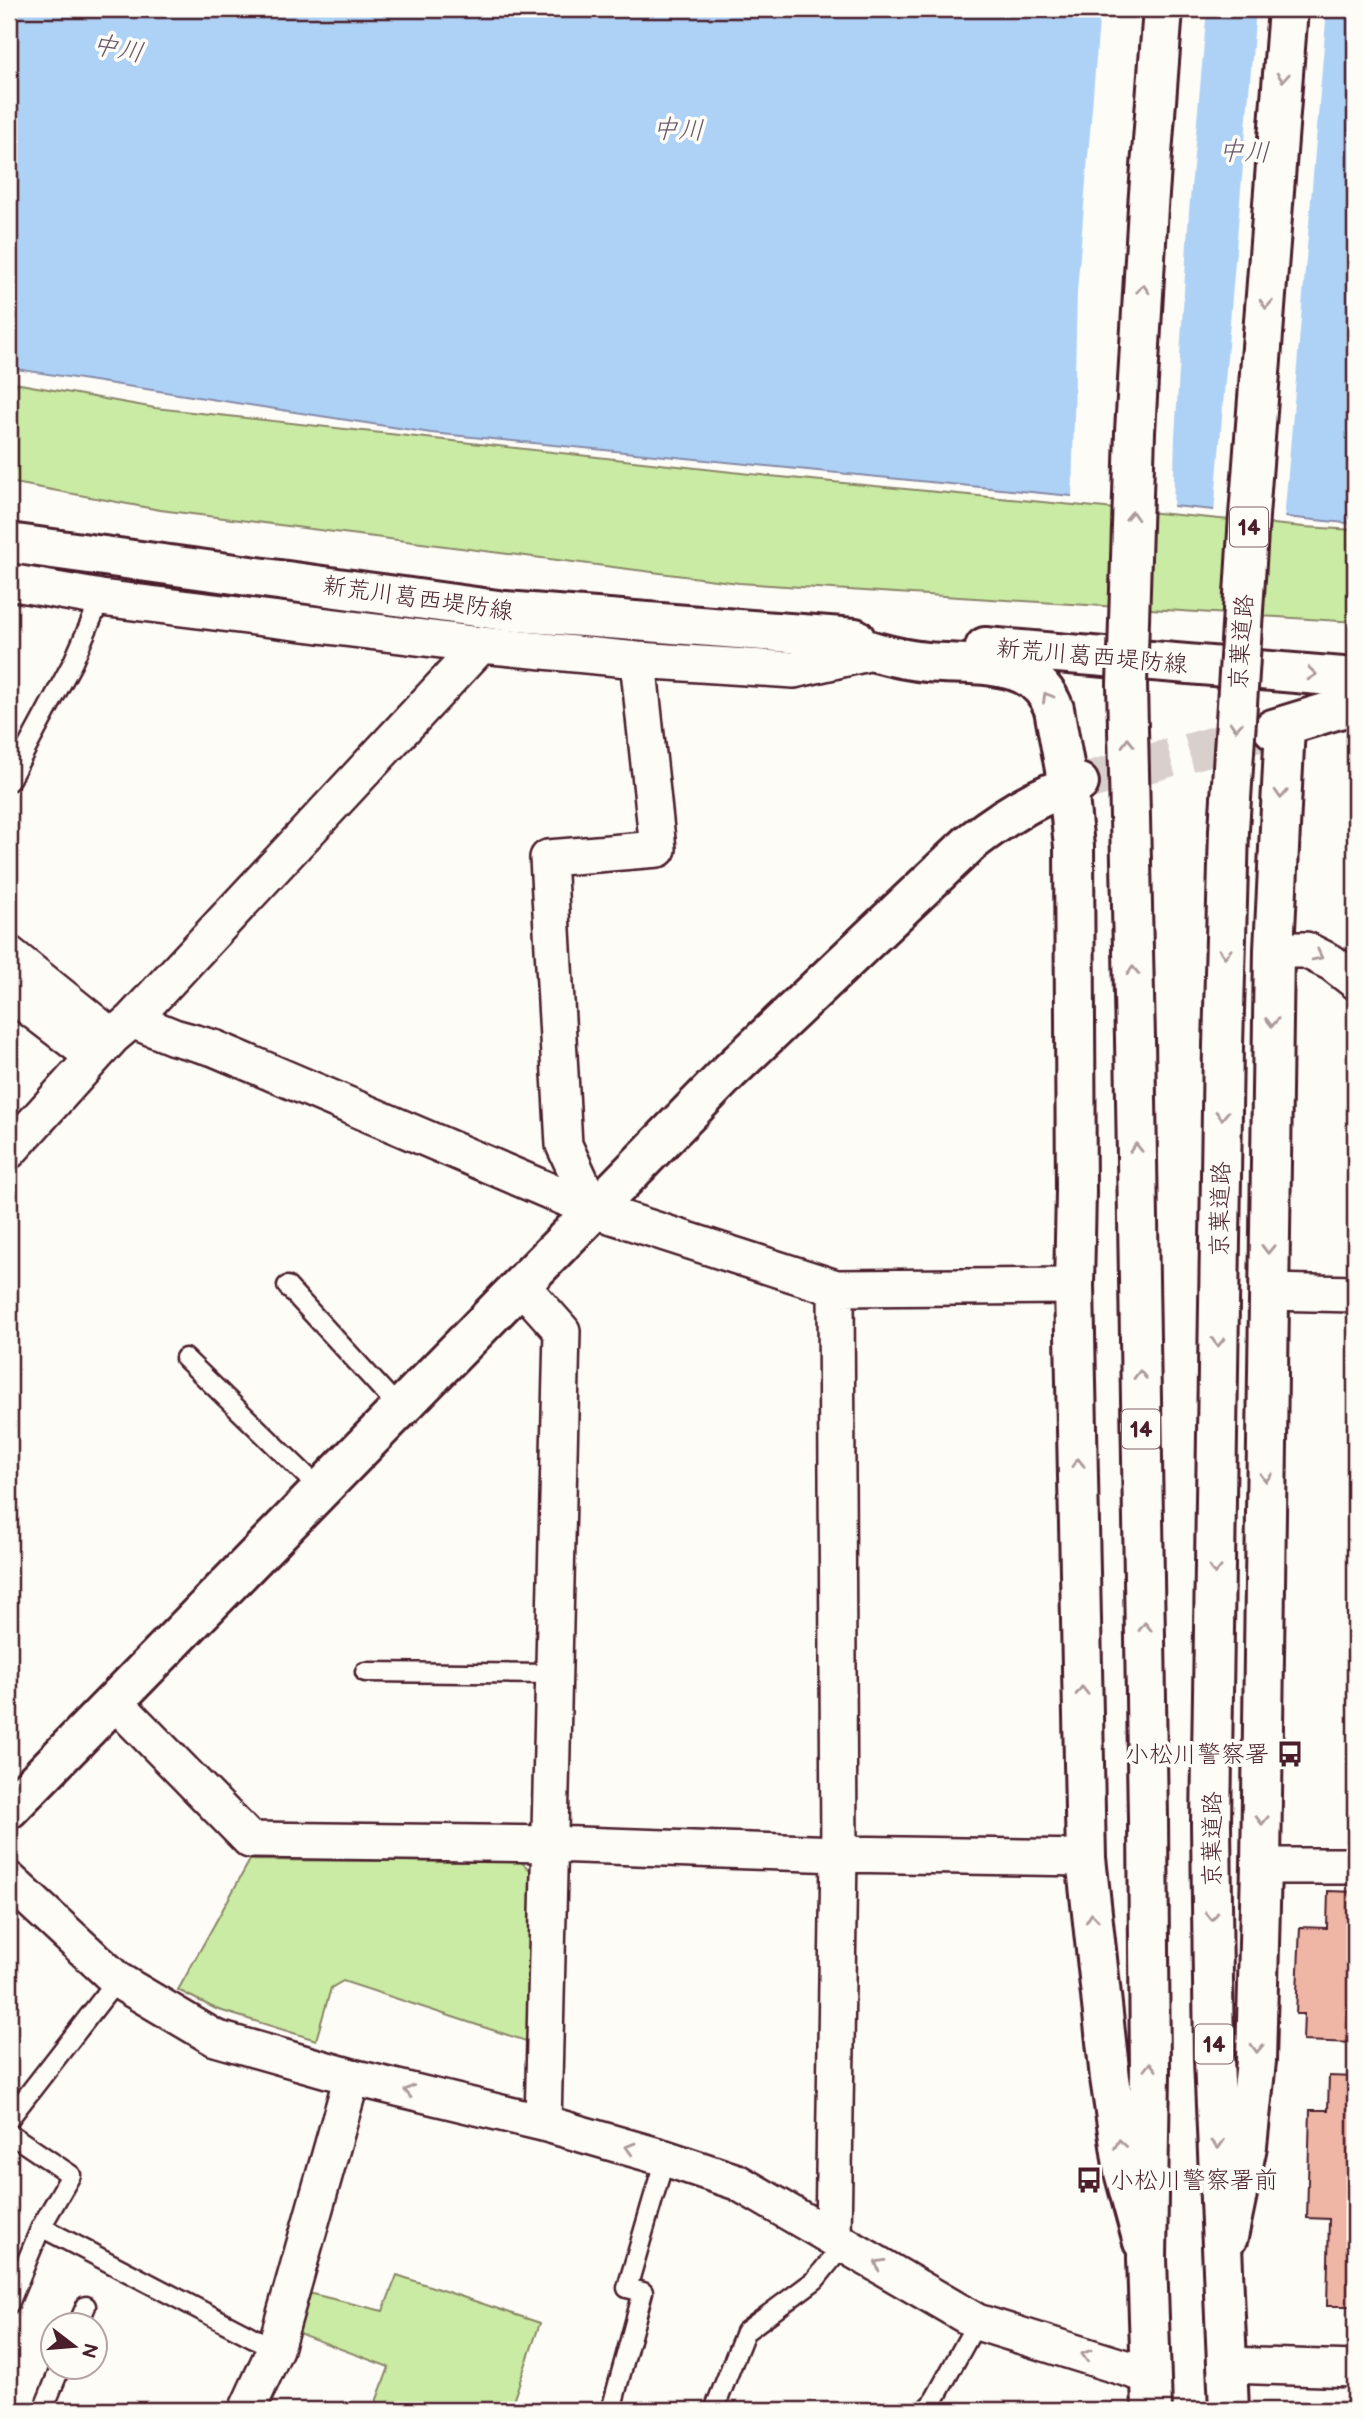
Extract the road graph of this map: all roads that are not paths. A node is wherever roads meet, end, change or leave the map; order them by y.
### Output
1 (1163, 9) edge
2 (1288, 9) edge
3 (9, 542) edge
4 (9, 582) edge
5 (101, 598) junction
6 (829, 637) junction
7 (481, 645) junction
8 (873, 652) junction
9 (638, 660) junction
10 (1355, 678) edge
11 (1355, 704) edge
12 (9, 781) edge
13 (1074, 785) junction
14 (1274, 950) junction
15 (9, 954) edge
16 (1355, 981) edge
17 (9, 992) edge
18 (113, 1038) junction
19 (9, 1151) edge
20 (594, 1210) junction
21 (521, 1285) junction
22 (287, 1286) dead end
23 (1074, 1286) junction
24 (836, 1288) junction
25 (1268, 1292) junction
26 (1355, 1294) edge
27 (185, 1358) dead end
28 (401, 1410) junction
29 (322, 1491) junction
30 (365, 1672) dead end
31 (555, 1674) junction
32 (116, 1702) junction
33 (9, 1810) edge
34 (551, 1844) junction
35 (839, 1854) junction
36 (1086, 1858) junction
37 (1261, 1866) junction
38 (1355, 1866) edge
39 (9, 1880) edge
40 (117, 1980) junction
41 (352, 2077) junction
42 (9, 2119) edge
43 (543, 2123) junction
44 (9, 2133) edge
45 (665, 2158) junction
46 (41, 2227) junction
47 (838, 2240) junction
48 (1147, 2258) junction
49 (1223, 2263) junction
50 (9, 2304) edge
51 (86, 2306) dead end
52 (84, 2310) edge
53 (976, 2322) junction
54 (275, 2349) junction
55 (1228, 2365) junction
56 (1355, 2369) edge
57 (56, 2380) edge
58 (1151, 2393) edge
59 (43, 2410) edge
60 (247, 2410) edge
61 (611, 2410) edge
62 (714, 2410) edge
63 (926, 2410) edge
64 (1228, 2410) edge

48 -> 1 main road, 14, bridge
2 -> 49 main road, 京葉道路 / 14, bridge
3 - 6 main road, 新荒川葛西堤防線
4 - 5 street
5 - 7 street
5 - 12 lane
6 - 8 main road, 新荒川葛西堤防線
6 -> 10 main road, 新荒川葛西堤防線
7 - 9 street
7 - 18 street
8 - 9 street
13 -> 8 main road, 新荒川葛西堤防線
9 - 20 street
11 -> 14 main road
13 - 20 main road
13 - 23 main road, 新荒川葛西堤防線
14 -> 16 street
14 -> 25 main road
15 - 18 street
17 - 18 street
18 - 19 street
18 - 20 street
20 - 21 main road
20 - 24 street
21 - 28 main road
21 - 31 street
22 - 28 lane
23 - 24 street
36 -> 23 main road, 新荒川葛西堤防線
24 - 35 street
25 - 26 street
25 -> 37 main road
27 - 29 lane
28 - 29 main road
29 - 32 main road
30 - 31 lane
31 - 34 street
32 - 33 main road
32 - 34 street
34 - 35 street
34 - 43 street
35 - 36 street
35 - 47 street
48 -> 36 main road, 新荒川葛西堤防線
37 - 38 street
37 -> 49 main road
39 - 40 street
40 - 41 street
40 - 42 lane
43 -> 41 street
41 - 54 street
45 -> 43 street
44 - 46 lane
45 - 47 street
45 - 61 lane
46 - 50 lane
46 - 54 lane
53 -> 47 street
47 - 62 lane
48 - 58 main road, 14
49 - 55 main road, 京葉道路 / 14
51 - 52 lane
58 -> 53 street
53 - 63 lane
54 - 60 street
55 - 56 street
55 - 64 main road, 京葉道路 / 14
57 - 59 lane

